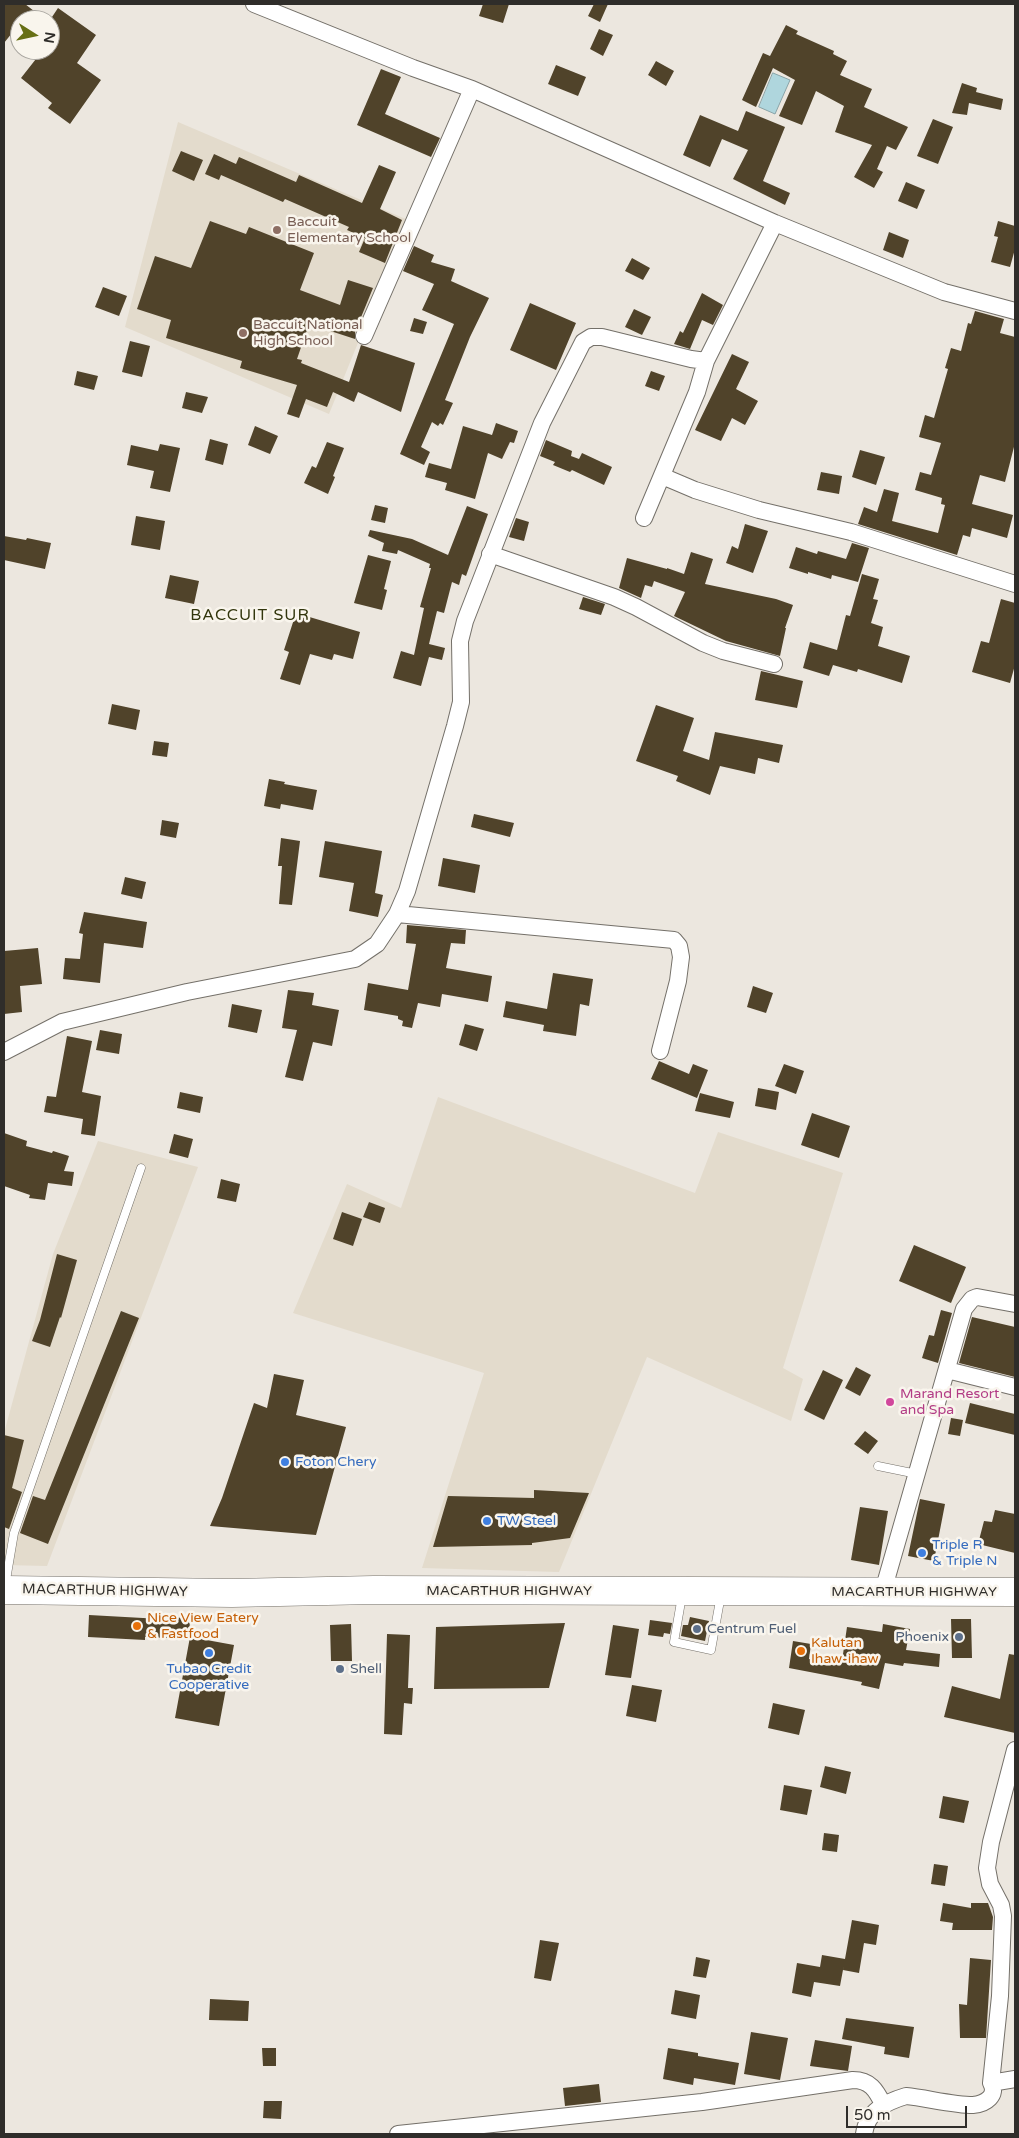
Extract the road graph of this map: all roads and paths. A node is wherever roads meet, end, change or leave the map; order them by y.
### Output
1 (254, 4) edge
2 (472, 90) junction
3 (775, 223) junction
4 (1015, 311) edge
5 (364, 336) dead end
6 (706, 361) junction
7 (662, 476) junction
8 (644, 518) dead end
9 (490, 554) junction
10 (1015, 584) edge
11 (774, 664) dead end
12 (398, 914) junction
13 (660, 1051) dead end
14 (4, 1052) edge
15 (141, 1168) dead end
16 (1015, 1304) edge
17 (947, 1370) junction
18 (1015, 1386) edge
19 (878, 1466) dead end
20 (917, 1474) junction
21 (4, 1590) edge
22 (883, 1591) junction
23 (683, 1592) junction
24 (722, 1592) junction
25 (1015, 1592) edge
26 (1015, 1750) edge
27 (1015, 2079) edge
28 (991, 2083) junction
29 (883, 2104) junction
30 (398, 2134) edge
31 (864, 2134) edge

1 - 2 street
2 - 3 street
2 - 5 street
3 - 4 street
3 - 6 street
6 - 7 street
6 - 9 street
7 - 8 street
7 - 10 street
9 - 11 street
9 - 12 street
12 - 13 street
12 - 14 street
15 - 21 lane
16 - 17 street
17 - 18 street
17 - 20 street
19 - 20 lane
20 - 22 street
21 - 23 highway, MACARTHUR HIGHWAY
22 - 24 highway, MACARTHUR HIGHWAY
22 - 25 highway, MACARTHUR HIGHWAY
23 - 24 highway, MACARTHUR HIGHWAY
23 - 24 lane
26 - 28 street
27 - 28 street
28 - 29 street
29 - 30 street
29 - 31 street

